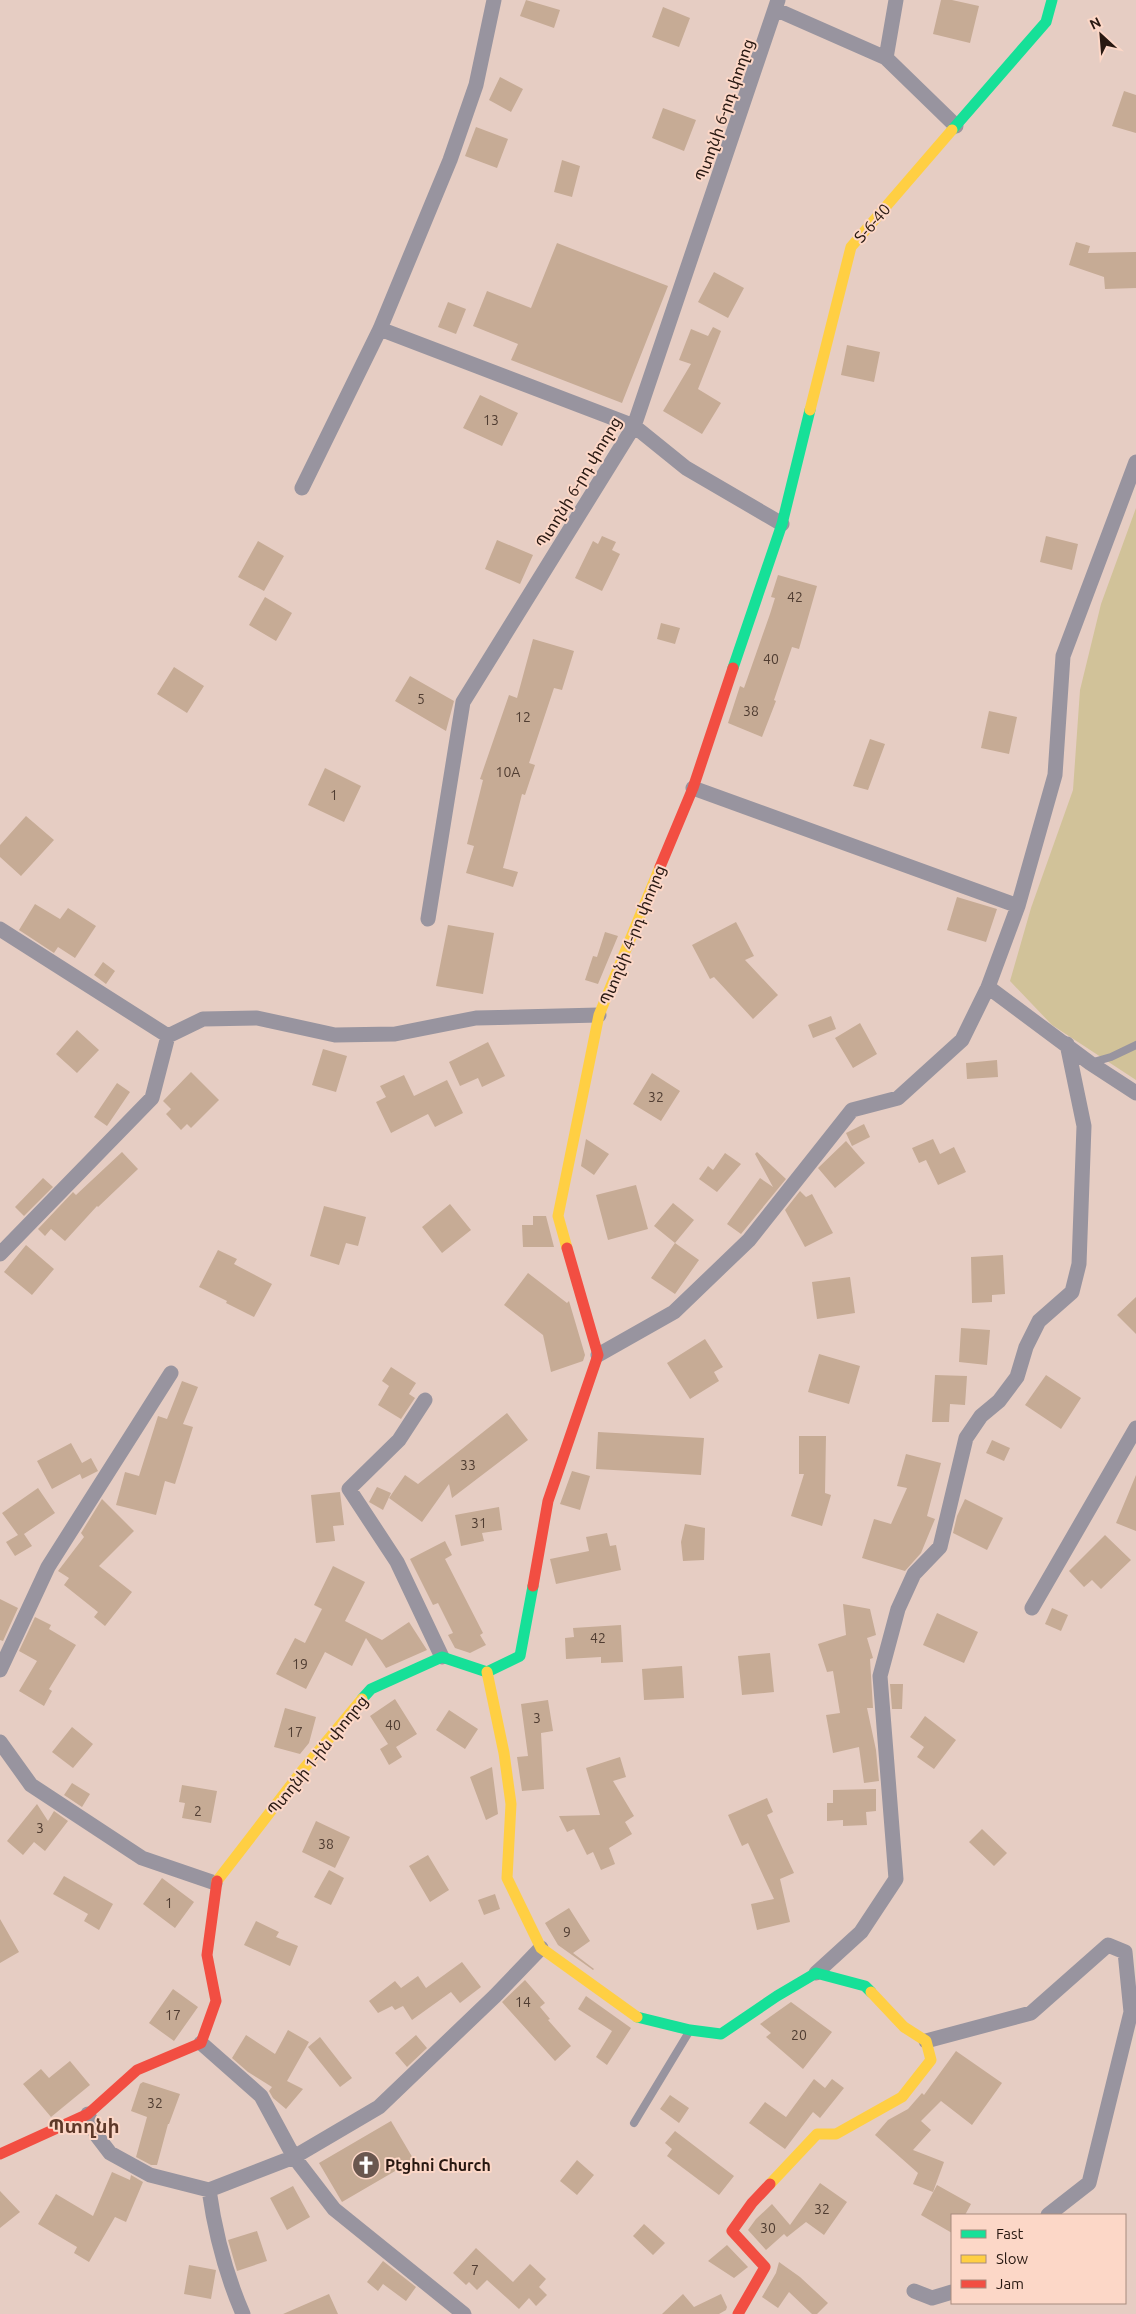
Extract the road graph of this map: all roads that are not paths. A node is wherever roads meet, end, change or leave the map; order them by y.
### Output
1 (494, 0) edge
2 (896, 0) edge
3 (1052, 0) edge
4 (778, 5) edge
5 (886, 58) junction
6 (956, 126) junction
7 (380, 329) junction
8 (634, 426) junction
9 (1136, 462) edge
10 (302, 488) dead end
11 (782, 524) junction
12 (693, 788) junction
13 (1018, 906) junction
14 (428, 919) dead end
15 (0, 929) edge
16 (988, 987) junction
17 (599, 1015) junction
18 (168, 1036) junction
19 (1067, 1044) junction
20 (1136, 1045) edge
21 (1090, 1063) junction
22 (1136, 1093) edge
23 (0, 1254) edge
24 (598, 1355) junction
25 (171, 1373) dead end
26 (425, 1400) dead end
27 (1136, 1428) edge
28 (1032, 1608) dead end
29 (442, 1657) junction
30 (0, 1670) edge
31 (487, 1672) junction
32 (0, 1742) edge
33 (215, 1882) junction
34 (541, 1948) junction
35 (816, 1973) junction
36 (690, 2030) junction
37 (926, 2041) junction
38 (201, 2043) junction
39 (88, 2114) junction
40 (634, 2122) dead end
41 (2, 2150) edge
42 (294, 2157) junction
43 (209, 2190) junction
44 (1049, 2214) edge
45 (914, 2292) dead end
46 (951, 2292) edge
47 (243, 2314) edge
48 (464, 2314) edge
49 (738, 2314) edge

1 - 7 street
2 - 5 street
3 - 6 street, Տ-6-40 / Տ-6-40
4 - 5 street
4 - 8 street, Պտղնի 6-րդ փողոց
5 - 6 street
6 - 11 street, Տ-6-40 / Տ-6-40
7 - 8 street
7 - 10 street
8 - 11 street
8 - 14 street, Պտղնի 6-րդ փողոց
9 - 13 street
11 - 12 street, Պտղնի 4-րդ փողոց / Տ-6-40
12 - 13 street
12 - 17 street, Պտղնի 4-րդ փողոց / Տ-6-40
13 - 16 street
15 - 18 street
16 - 19 street
16 - 24 street
17 - 18 street
17 - 24 street, Պտղնի 4-րդ փողոց / Տ-6-40
18 - 23 street
19 - 21 street
19 - 35 street
20 - 21 lane
21 - 22 street
24 - 31 street
25 - 30 street
26 - 29 street
27 - 28 street
29 - 31 street
29 - 33 street, Պտղնի 1-ին փողոց
31 - 34 street
32 - 33 street
33 - 38 street
34 - 36 street
34 - 42 street
35 - 36 street
35 - 37 street
36 - 40 lane
37 - 44 street
37 - 49 street
38 - 39 street
38 - 42 street
39 - 41 street
39 - 43 street
42 - 43 street
42 - 48 street
43 - 47 street
45 - 46 street

